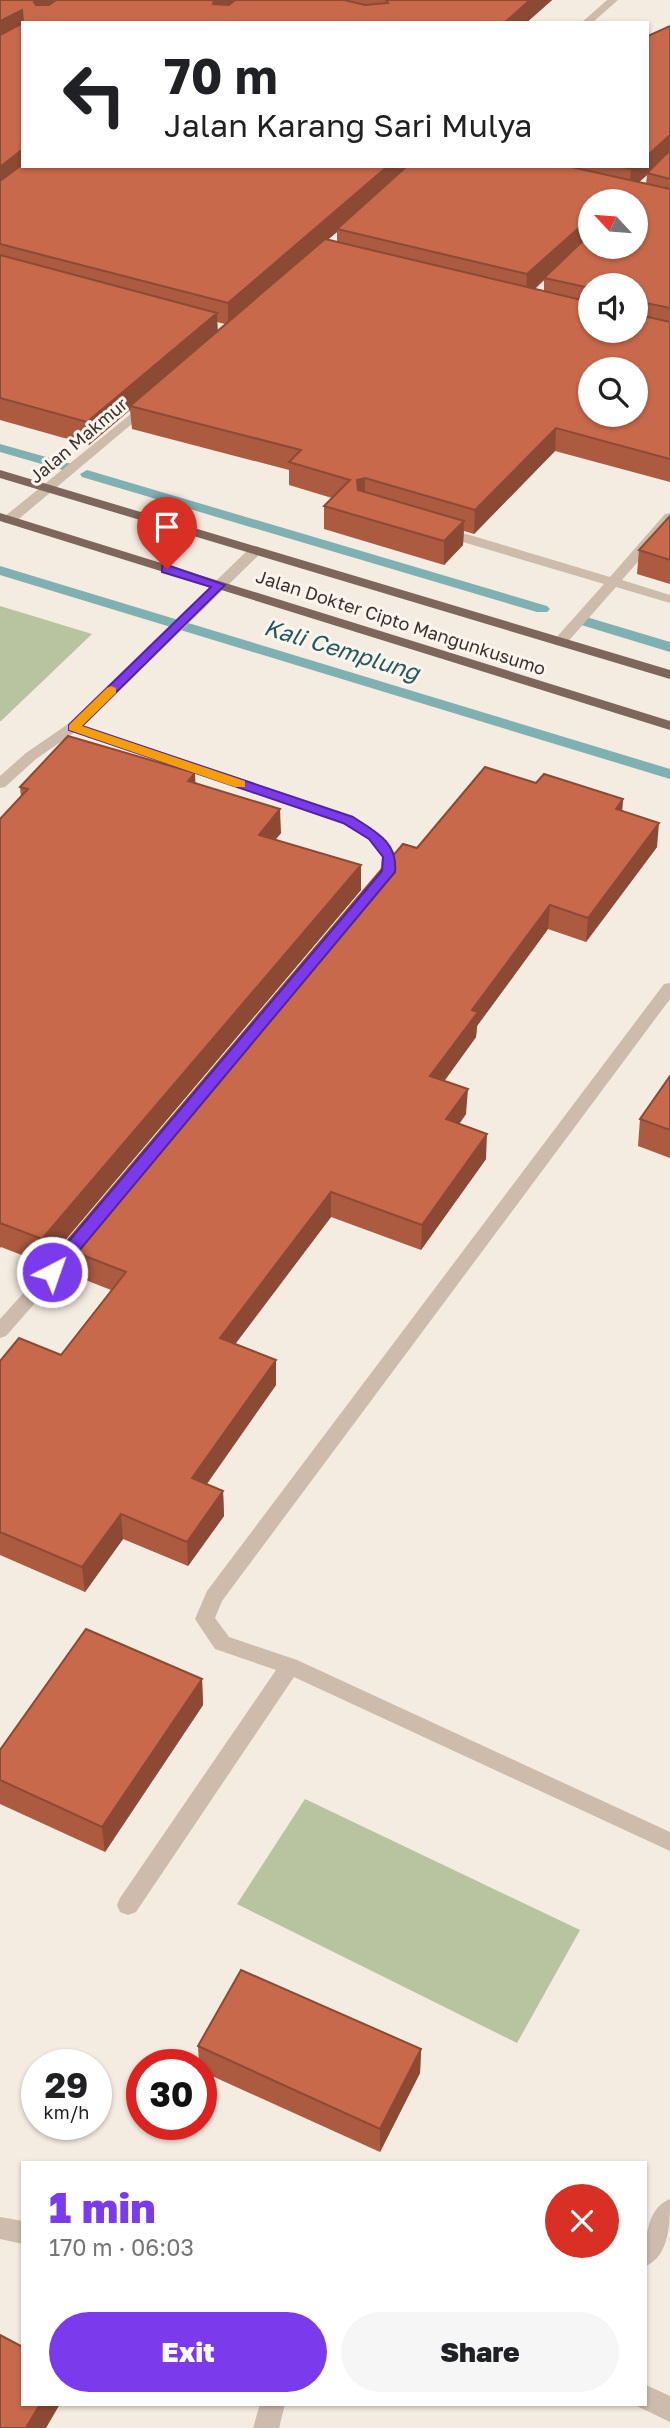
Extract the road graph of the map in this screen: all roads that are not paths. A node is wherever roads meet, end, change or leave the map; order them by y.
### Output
1 (614, 0) edge
2 (588, 21) edge
3 (157, 397) edge
4 (0, 474) edge
5 (47, 488) junction
6 (670, 517) edge
7 (5, 518) edge
8 (428, 528) edge
9 (256, 550) junction
10 (613, 582) junction
11 (219, 585) junction
12 (670, 599) edge
13 (559, 642) junction
14 (670, 675) edge
15 (670, 726) edge
16 (74, 727) junction
17 (0, 785) edge
18 (371, 894) edge
19 (670, 988) edge
20 (86, 1233) edge
21 (0, 1331) edge
22 (290, 1666) junction
23 (670, 1842) edge
24 (128, 1905) dead end
25 (670, 2210) edge
26 (0, 2228) edge
27 (21, 2233) edge
28 (647, 2252) edge
29 (647, 2398) edge
30 (272, 2406) edge
31 (670, 2410) edge
32 (266, 2428) edge

1 - 2 street
3 - 5 street, Jalan Makmur
4 - 5 main road, Jalan Dokter Cipto Mangunkusumo
5 - 7 street, Jalan Makmur
5 - 9 main road, Jalan Dokter Cipto Mangunkusumo
6 - 10 street
7 - 11 main road, Jalan Dokter Cipto Mangunkusumo
8 - 10 street
9 - 11 street
9 - 13 main road, Jalan Dokter Cipto Mangunkusumo
10 - 12 street
10 - 13 street
11 - 15 main road, Jalan Dokter Cipto Mangunkusumo
11 - 16 street
13 - 14 main road, Jalan Dokter Cipto Mangunkusumo
16 - 17 street
16 - 18 street
19 - 22 street
20 - 21 street
22 - 23 street
22 - 24 street
25 - 28 street
26 - 27 street
29 - 31 street
30 - 32 street

